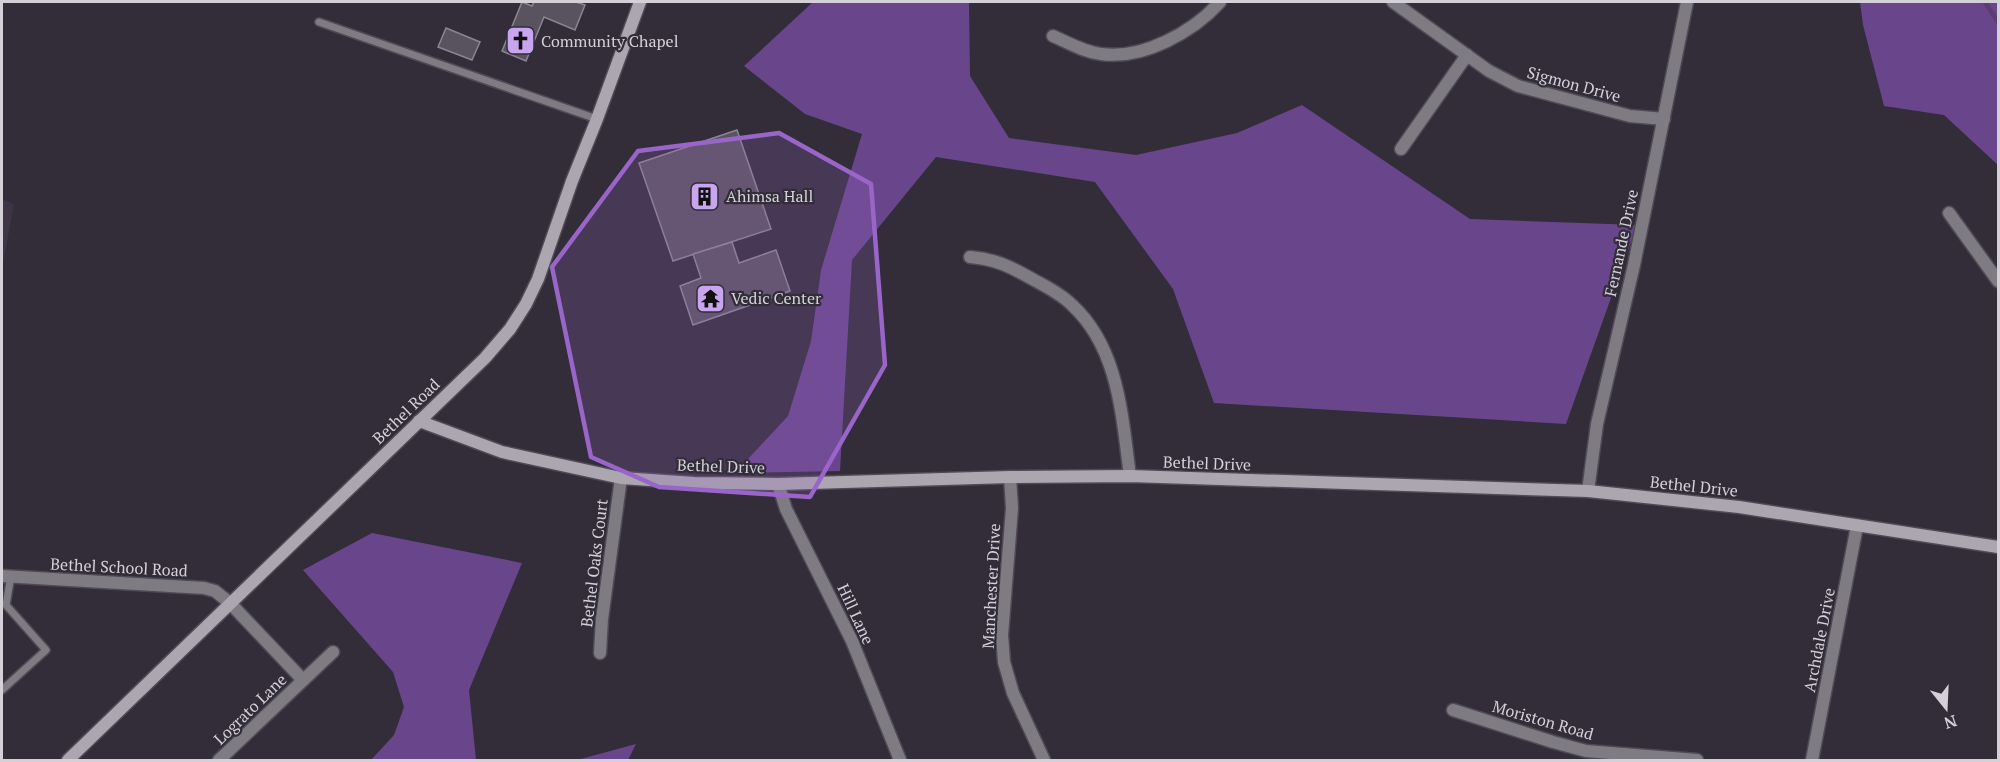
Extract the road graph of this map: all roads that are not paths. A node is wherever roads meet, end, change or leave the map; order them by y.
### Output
1 (640, 2) edge
2 (1220, 2) edge
3 (1393, 2) edge
4 (1687, 2) edge
5 (319, 22) dead end
6 (1053, 36) dead end
7 (1467, 55) junction
8 (597, 119) junction
9 (1664, 119) junction
10 (1401, 148) dead end
11 (1949, 213) dead end
12 (969, 257) dead end
13 (1998, 281) edge
14 (419, 421) junction
15 (1130, 476) junction
16 (1010, 477) junction
17 (621, 478) junction
18 (778, 484) junction
19 (1588, 491) junction
20 (1857, 526) junction
21 (1998, 547) edge
22 (6, 576) edge
23 (230, 603) junction
24 (333, 652) dead end
25 (600, 653) dead end
26 (303, 680) junction
27 (2, 690) edge
28 (1453, 710) dead end
29 (68, 760) edge
30 (219, 760) edge
31 (900, 760) edge
32 (1044, 760) edge
33 (1697, 760) edge
34 (1812, 760) edge

1 - 8 street, Bethel Road
2 - 6 street
3 - 7 street, Sigmon Drive
4 - 9 street, Fernande Drive
5 - 8 lane
7 - 9 street, Sigmon Drive
7 - 10 street
8 - 14 street, Bethel Road
9 - 19 street, Fernande Drive
11 - 13 street
12 - 15 street
14 - 17 street, Bethel Drive
14 - 23 street, Bethel Road
15 - 16 street, Bethel Drive
15 - 19 street, Bethel Drive
16 - 18 street, Bethel Drive
16 - 32 street, Manchester Drive
17 - 18 street, Bethel Drive
17 - 25 street, Bethel Oaks Court
18 - 31 street, Hill Lane
19 - 20 street, Bethel Drive
20 - 21 street, Bethel Drive
20 - 34 street, Archdale Drive
22 - 23 street, Bethel School Road
22 - 27 lane
23 - 26 street, Bethel School Road
23 - 29 street, Bethel Road
24 - 26 street, Lograto Lane
26 - 30 street, Lograto Lane
28 - 33 street, Moriston Road

